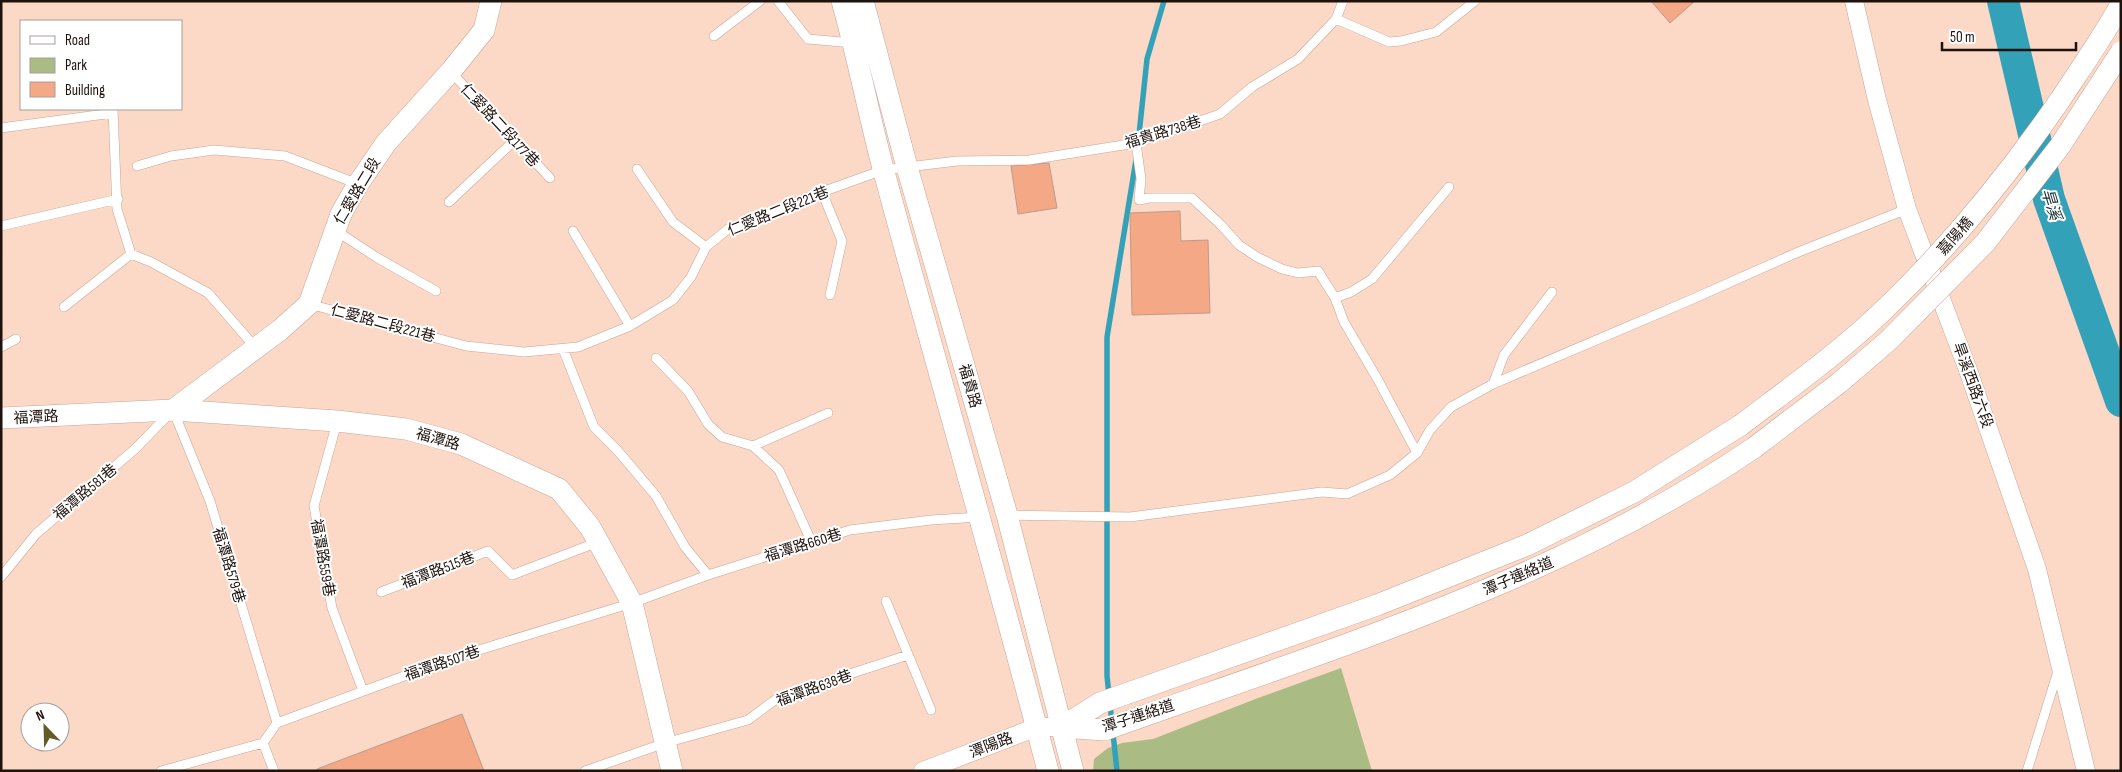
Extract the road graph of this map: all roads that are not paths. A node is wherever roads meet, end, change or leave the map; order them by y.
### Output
1 (491, 1) edge
2 (760, 1) edge
3 (778, 1) edge
4 (842, 1) edge
5 (863, 1) edge
6 (1343, 1) edge
7 (1475, 1) edge
8 (1854, 1) edge
9 (2121, 4) edge
10 (1336, 19) junction
11 (714, 36) dead end
12 (854, 43) junction
13 (2121, 52) edge
14 (451, 71) junction
15 (113, 111) edge
16 (1, 128) edge
17 (515, 140) junction
18 (1136, 143) junction
19 (137, 166) dead end
20 (907, 167) junction
21 (637, 169) dead end
22 (883, 170) junction
23 (550, 178) dead end
24 (358, 184) junction
25 (1449, 187) dead end
26 (822, 192) junction
27 (118, 199) junction
28 (449, 202) dead end
29 (1907, 209) junction
30 (1, 226) edge
31 (334, 230) junction
32 (573, 231) dead end
33 (706, 247) junction
34 (131, 254) junction
35 (436, 291) dead end
36 (1552, 292) dead end
37 (830, 295) dead end
38 (1335, 298) junction
39 (309, 304) junction
40 (64, 306) dead end
41 (630, 326) junction
42 (16, 339) dead end
43 (1, 347) edge
44 (255, 347) junction
45 (563, 349) junction
46 (656, 358) dead end
47 (1493, 384) junction
48 (173, 410) junction
49 (828, 413) dead end
50 (1, 418) edge
51 (337, 421) junction
52 (1741, 425) joint
53 (753, 446) junction
54 (1754, 447) joint
55 (1416, 453) junction
56 (1007, 515) junction
57 (980, 517) junction
58 (598, 542) junction
59 (812, 543) junction
60 (708, 575) junction
61 (1, 577) edge
62 (381, 592) dead end
63 (886, 601) dead end
64 (632, 603) junction
65 (908, 655) junction
66 (2060, 663) junction
67 (363, 691) junction
68 (931, 710) dead end
69 (277, 723) junction
70 (1037, 727) junction
71 (1062, 727) junction
72 (263, 743) junction
73 (665, 743) junction
74 (161, 771) edge
75 (274, 771) edge
76 (585, 771) edge
77 (672, 771) edge
78 (923, 771) edge
79 (1048, 771) edge
80 (1073, 771) edge
81 (2027, 771) edge
82 (2086, 771) edge

1 - 14 street, 仁愛路二段
2 - 11 lane
3 - 12 lane
4 - 12 street, 福貴路
5 - 20 street, 福貴路
6 - 10 lane, 福貴路738巷
7 - 10 lane
8 - 29 street, 旱溪西路六段
9 - 52 street, 嘉陽橋, bridge
10 - 18 lane, 福貴路738巷
12 - 22 street, 福貴路
13 - 54 street, 嘉陽橋, bridge
14 - 17 lane, 仁愛路二段177巷
14 - 24 street, 仁愛路二段
15 - 16 lane
15 - 27 lane
17 - 23 lane, 仁愛路二段177巷
17 - 28 lane
18 - 20 lane, 福貴路738巷
18 - 38 lane
19 - 24 lane
20 - 22 lane, 仁愛路二段221巷
20 - 56 street, 福貴路
21 - 33 lane
22 - 26 lane, 仁愛路二段221巷
22 - 57 street, 福貴路
24 - 31 street, 仁愛路二段
25 - 38 lane
26 - 33 lane, 仁愛路二段221巷
26 - 37 lane
27 - 30 lane
27 - 34 lane
29 - 47 lane
29 - 66 street, 旱溪西路六段
31 - 35 lane
31 - 39 street, 仁愛路二段
32 - 41 lane
33 - 41 lane, 仁愛路二段221巷
34 - 40 lane
34 - 44 lane
36 - 47 lane
38 - 55 lane
39 - 44 street, 仁愛路二段
39 - 45 lane, 仁愛路二段221巷
41 - 45 lane, 仁愛路二段221巷
42 - 43 lane
44 - 48 street, 仁愛路二段
45 - 60 lane
46 - 53 lane
47 - 55 lane
48 - 50 street, 福潭路
48 - 51 street, 福潭路
48 - 61 lane, 福潭路581巷
48 - 69 lane, 福潭路579巷
49 - 53 lane
51 - 58 street, 福潭路
51 - 67 lane, 福潭路559巷
52 - 71 street, 潭子連絡道
53 - 59 lane
54 - 71 street, 潭子連絡道
55 - 56 lane
56 - 71 street, 福貴路
57 - 59 lane, 福潭路660巷
57 - 70 street, 福貴路
58 - 62 lane, 福潭路515巷
58 - 64 street, 福潭路
59 - 60 lane, 福潭路660巷
60 - 64 lane, 福潭路660巷
63 - 65 lane
64 - 67 lane, 福潭路507巷
64 - 73 street, 福潭路
65 - 68 lane
65 - 73 lane, 福潭路638巷
66 - 81 lane
66 - 82 street, 旱溪西路六段
67 - 69 lane, 福潭路507巷
69 - 72 lane
70 - 71 street, 潭陽路
70 - 78 street, 潭陽路
70 - 79 street, 福貴路
71 - 80 street, 福貴路
72 - 74 lane
72 - 75 lane
73 - 76 lane, 福潭路638巷
73 - 77 street, 福潭路

